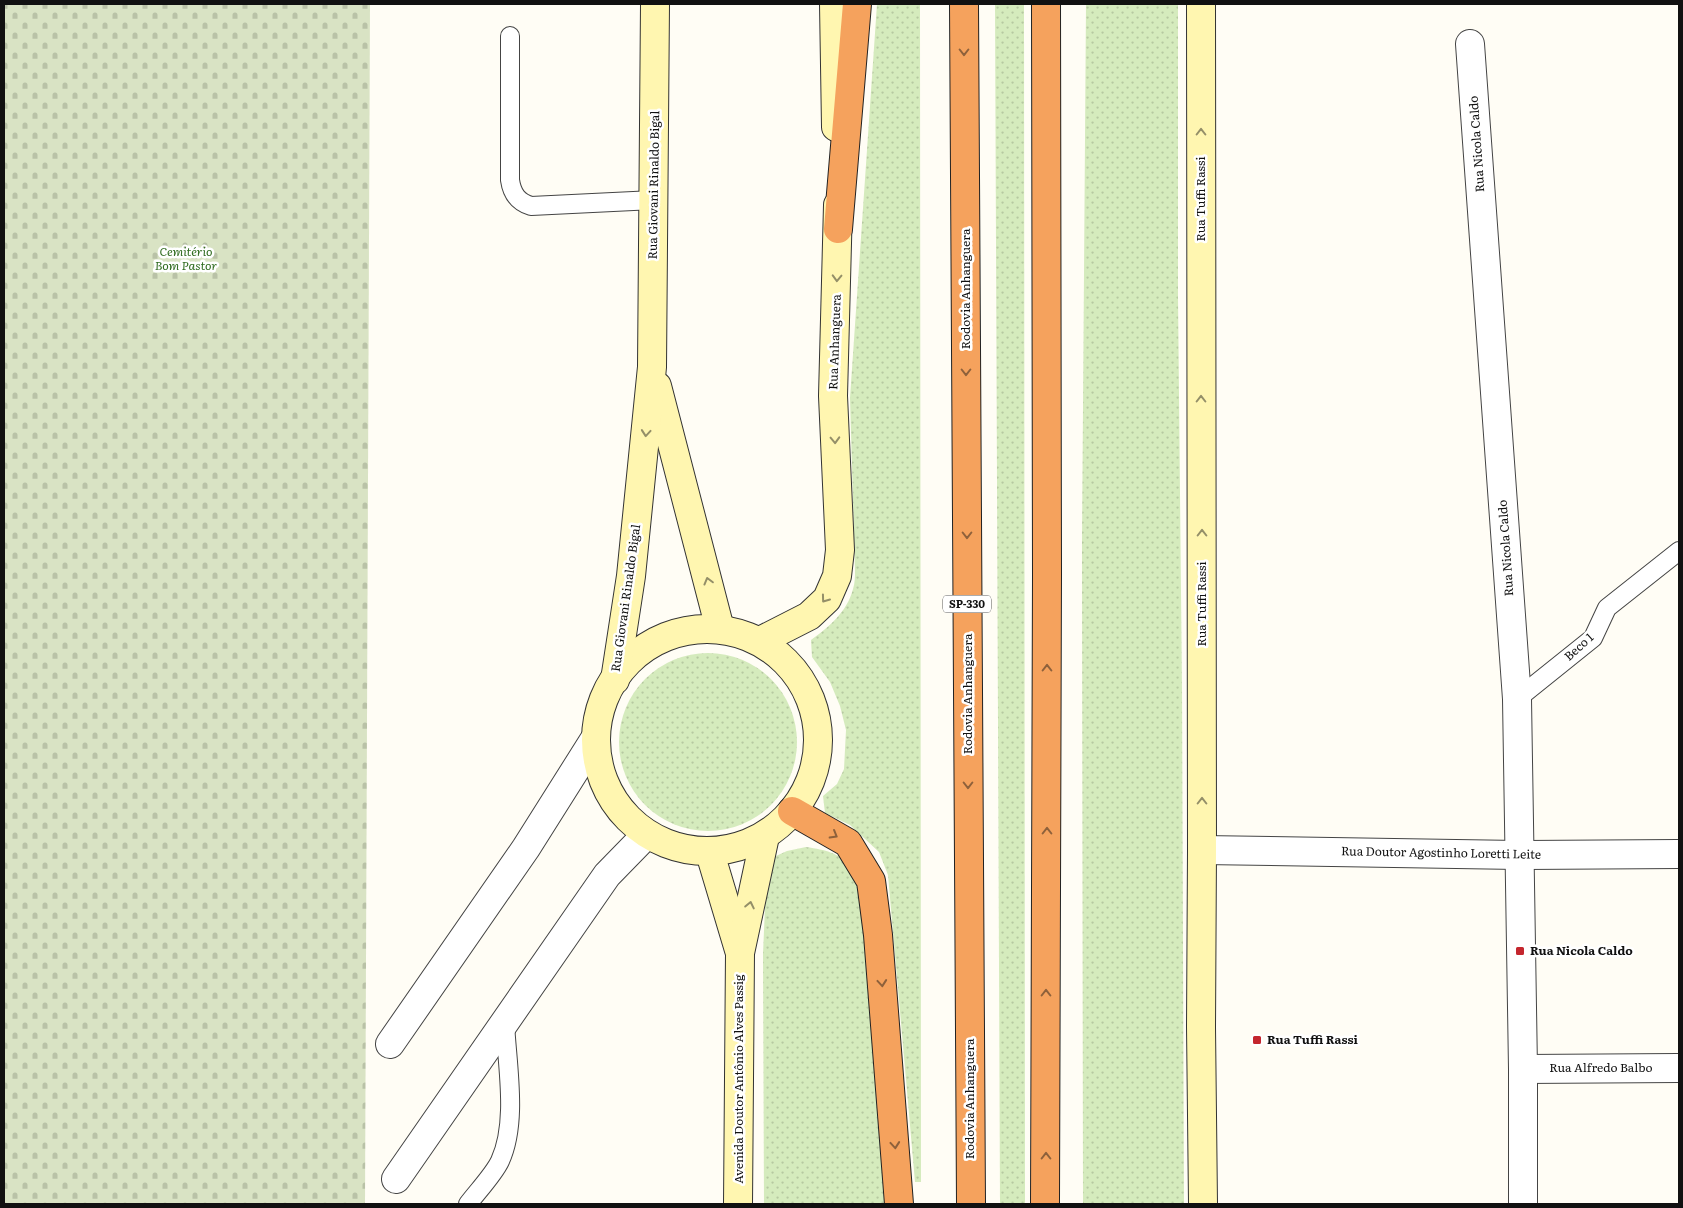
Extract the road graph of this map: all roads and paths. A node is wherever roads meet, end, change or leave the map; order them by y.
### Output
1 (655, 4) edge
2 (834, 4) edge
3 (857, 4) edge
4 (964, 4) edge
5 (1046, 4) edge
6 (1201, 4) edge
7 (510, 36) dead end
8 (1470, 44) dead end
9 (654, 200) junction
10 (838, 229) junction
11 (652, 366) junction
12 (1679, 551) edge
13 (720, 628) junction
14 (760, 642) junction
15 (615, 680) junction
16 (1517, 699) junction
17 (596, 737) junction
18 (792, 811) junction
19 (646, 835) junction
20 (764, 836) junction
21 (1202, 850) junction
22 (710, 853) junction
23 (1679, 854) edge
24 (1518, 855) junction
25 (740, 953) junction
26 (505, 1023) junction
27 (390, 1044) dead end
28 (1679, 1068) edge
29 (1523, 1069) junction
30 (396, 1179) dead end
31 (468, 1204) edge
32 (738, 1204) edge
33 (899, 1204) edge
34 (971, 1204) edge
35 (1046, 1204) edge
36 (1203, 1204) edge
37 (1523, 1204) edge

1 - 9 street, Rua Giovani Rinaldo Bigal
2 - 10 street, Rua Anhanguera
3 - 10 highway
4 -> 34 highway, Rodovia Anhanguera / SP-330
35 -> 5 highway
21 -> 6 street, Rua Tuffi Rassi
7 - 9 lane
8 - 16 street, Rua Nicola Caldo
9 - 11 street, Rua Giovani Rinaldo Bigal
10 -> 14 street, Rua Anhanguera
13 -> 11 street, Rua Giovani Rinaldo Bigal
11 -> 15 street, Rua Giovani Rinaldo Bigal
12 - 16 lane, Beco 1
13 - 14 street
13 - 15 street
14 - 18 street
15 - 17 street
16 - 24 street, Rua Nicola Caldo
17 - 19 street
17 - 27 street
18 - 20 street
18 -> 33 highway
19 - 22 street
19 - 26 street
20 - 22 street
25 -> 20 street, Avenida Doutor Antônio Alves Passig
21 - 24 street, Rua Doutor Agostinho Loretti Leite
21 - 36 street, Rua Tuffi Rassi
22 - 25 street, Avenida Doutor Antônio Alves Passig
23 - 24 street, Rua Doutor Agostinho Loretti Leite
24 - 29 street, Rua Nicola Caldo
25 - 32 street, Avenida Doutor Antônio Alves Passig
26 - 30 street
26 - 31 lane
28 - 29 street, Rua Alfredo Balbo
29 - 37 street, Rua Nicola Caldo

